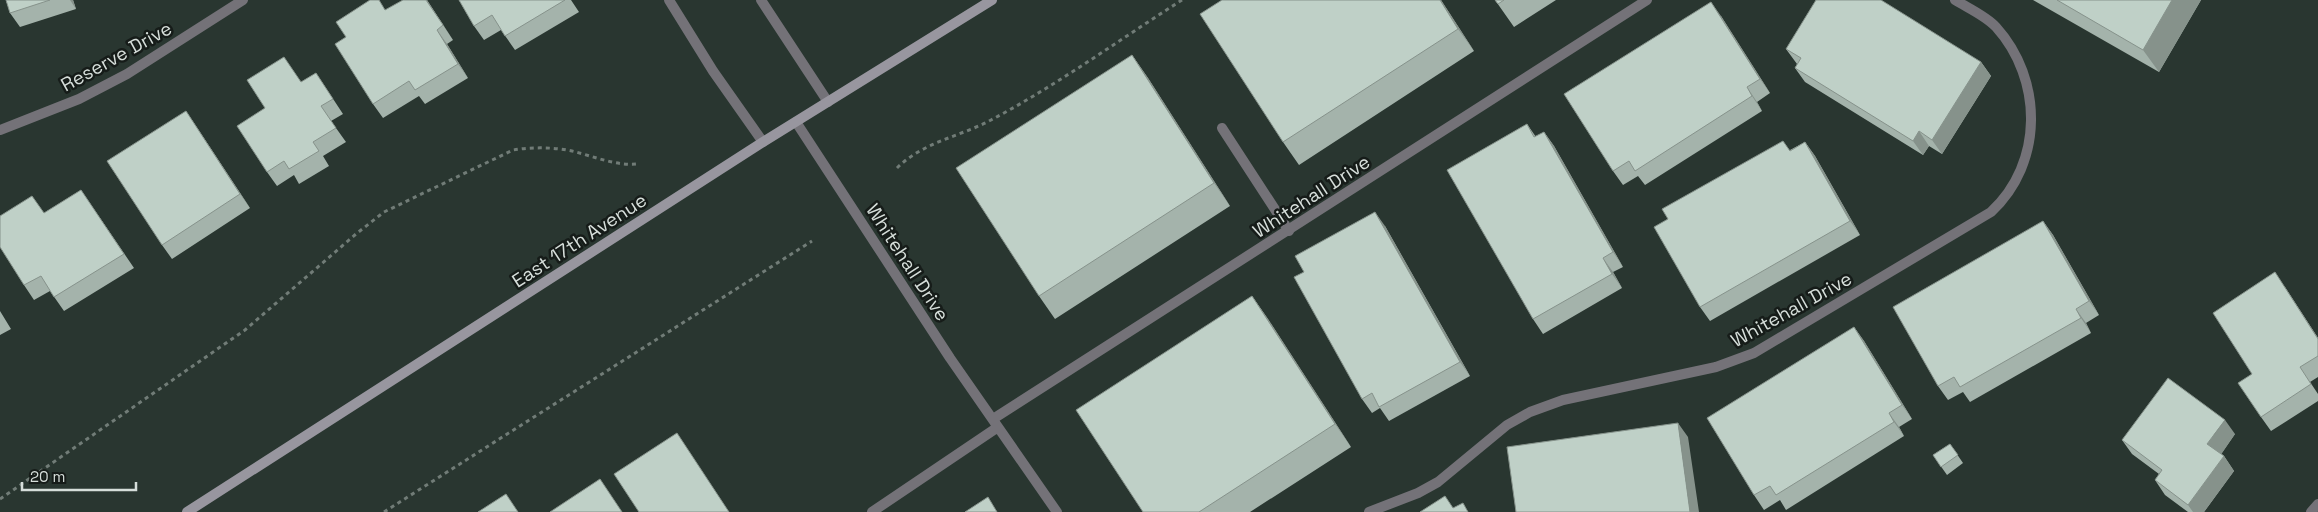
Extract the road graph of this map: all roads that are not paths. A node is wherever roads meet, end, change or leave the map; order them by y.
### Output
1 (243, 0) edge
2 (669, 0) edge
3 (761, 0) edge
4 (992, 0) edge
5 (1647, 0) edge
6 (1955, 0) edge
7 (828, 102) junction
8 (796, 122) junction
9 (1222, 128) dead end
10 (0, 130) edge
11 (764, 142) junction
12 (1289, 231) junction
13 (996, 423) junction
14 (2318, 504) edge
15 (187, 512) edge
16 (872, 512) edge
17 (1057, 512) edge
18 (1369, 512) edge
19 (2311, 512) edge

1 - 10 street, Reserve Drive
2 - 11 street
3 - 7 street
4 - 7 main road, East 17th Avenue
5 - 12 street, Whitehall Drive
6 - 18 street, Whitehall Drive
7 - 8 main road, East 17th Avenue
8 - 11 main road, East 17th Avenue
8 - 13 street, Whitehall Drive
9 - 12 street
11 - 15 main road, East 17th Avenue
12 - 13 street, Whitehall Drive
13 - 16 street
13 - 17 street, Whitehall Drive
14 - 19 street

